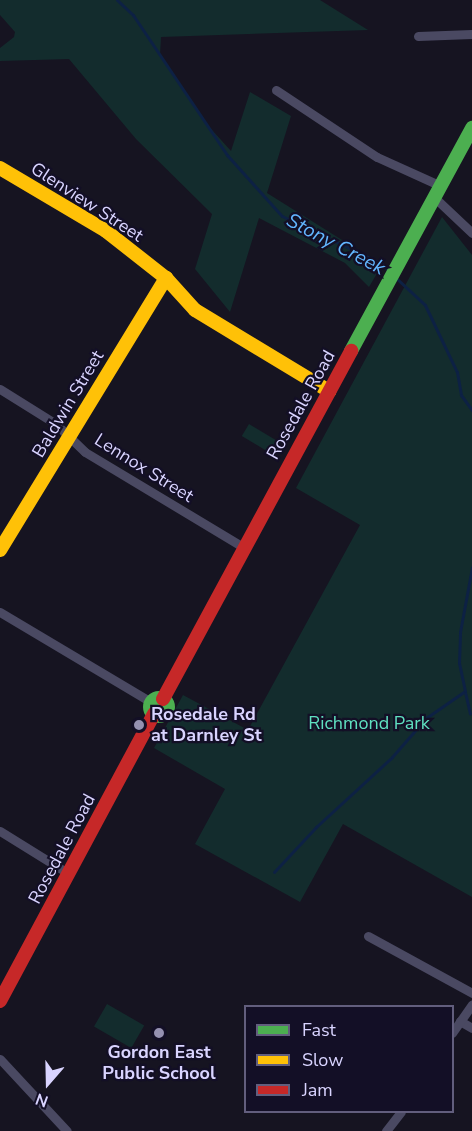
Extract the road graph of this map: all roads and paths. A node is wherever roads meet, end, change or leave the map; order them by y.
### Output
1 (472, 34) edge
2 (418, 36) dead end
3 (276, 90) dead end
4 (472, 128) edge
5 (0, 168) edge
6 (438, 192) junction
7 (472, 233) edge
8 (166, 278) junction
9 (0, 389) edge
10 (329, 391) junction
11 (69, 436) junction
12 (245, 548) junction
13 (0, 550) edge
14 (0, 612) edge
15 (156, 705) junction
16 (0, 831) edge
17 (69, 874) junction
18 (368, 936) dead end
19 (472, 993) edge
20 (0, 1001) edge
21 (472, 1004) edge
22 (460, 1021) junction
23 (472, 1028) edge
24 (454, 1031) edge
25 (0, 1059) edge
26 (400, 1113) edge
27 (68, 1131) edge
28 (386, 1131) edge

1 - 2 street
3 - 6 street
4 - 6 street, Rosedale Road
5 - 8 street, Glenview Street
6 - 7 street
6 - 10 street, Rosedale Road
8 - 10 street, Glenview Street
8 - 11 street, Baldwin Street
9 - 11 street, Lennox Street
10 - 12 street, Rosedale Road
11 - 12 street, Lennox Street
11 - 13 street, Baldwin Street
12 - 15 street, Rosedale Road
14 - 15 street
15 - 17 street, Rosedale Road
16 - 17 street
17 - 20 street, Rosedale Road
18 - 19 street
21 - 22 street
22 - 23 street
22 - 24 street
25 - 27 street
26 - 28 street

